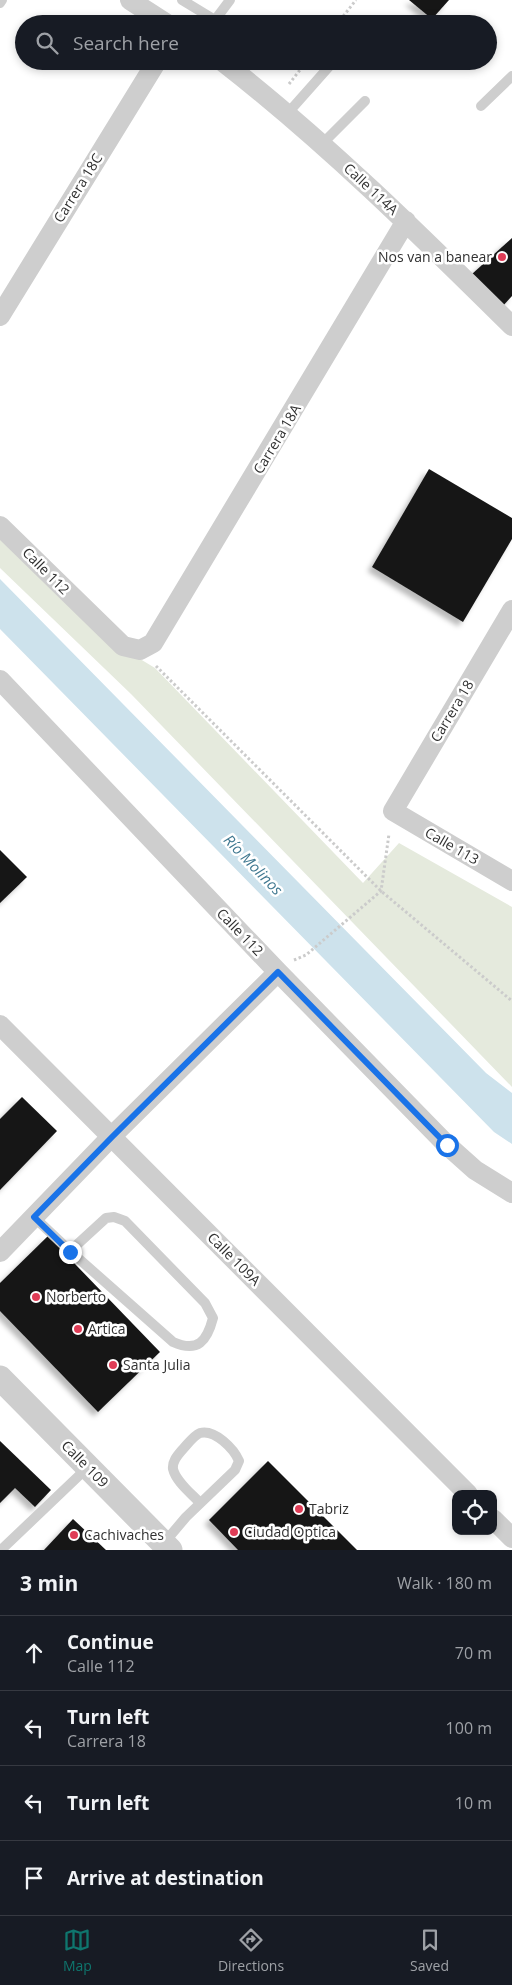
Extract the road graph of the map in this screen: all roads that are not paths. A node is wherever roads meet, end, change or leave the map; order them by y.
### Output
1 (182, 0) edge
2 (230, 0) edge
3 (137, 2) edge
4 (155, 15) edge
5 (207, 15) edge
6 (219, 15) edge
7 (151, 70) edge
8 (233, 70) edge
9 (326, 70) edge
10 (512, 76) edge
11 (364, 101) dead end
12 (481, 106) dead end
13 (287, 114) junction
14 (322, 144) junction
15 (406, 221) junction
16 (0, 316) edge
17 (512, 326) edge
18 (0, 526) edge
19 (512, 610) edge
20 (140, 650) joint
21 (0, 680) edge
22 (393, 811) joint
23 (512, 881) edge
24 (278, 972) junction
25 (0, 1025) edge
26 (112, 1137) junction
27 (512, 1193) edge
28 (34, 1217) junction
29 (0, 1252) edge
30 (70, 1252) junction
31 (0, 1378) edge
32 (88, 1467) junction
33 (464, 1490) edge
34 (200, 1503) junction
35 (497, 1523) edge
36 (512, 1538) edge
37 (166, 1547) edge
38 (2, 1550) edge

1 - 5 lane
2 - 6 lane
3 - 4 street
7 - 16 street, Carrera 18C
8 - 13 street, Calle 114A
9 - 13 lane
10 - 12 lane
11 - 14 lane
13 - 14 street, Calle 114A
14 - 15 street, Calle 114A
15 - 17 street, Calle 114A
15 - 20 street, Carrera 18A
18 - 20 street, Calle 112
19 - 22 street, Carrera 18
21 - 24 street, Calle 112
22 - 23 street, Calle 113
24 - 26 street
24 - 27 street, Calle 112
25 - 26 street, Calle 109A
26 - 28 street
26 - 33 street, Calle 109A
28 - 29 street
28 - 30 lane
30 - 30 lane
31 - 32 street, Calle 109
32 - 37 street, Calle 109
32 - 38 lane
34 - 34 lane
34 - 37 lane
35 - 36 street

